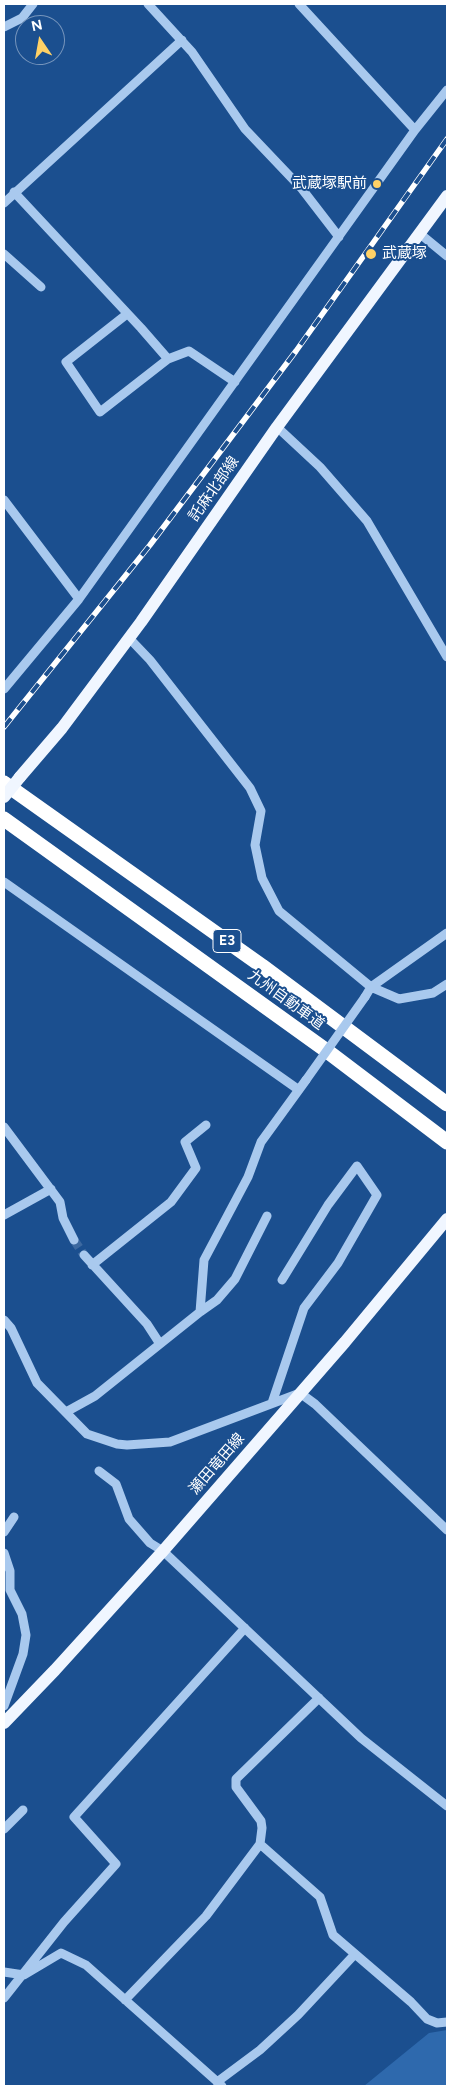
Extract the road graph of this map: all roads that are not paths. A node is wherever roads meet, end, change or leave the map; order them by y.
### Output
1 (33, 4) edge
2 (148, 4) edge
3 (299, 4) edge
4 (4, 28) edge
5 (182, 40) junction
6 (447, 90) edge
7 (415, 130) junction
8 (14, 192) junction
9 (447, 196) edge
10 (4, 203) edge
11 (419, 233) junction
12 (339, 237) junction
13 (4, 254) edge
14 (447, 256) edge
15 (41, 287) dead end
16 (127, 314) junction
17 (168, 359) junction
18 (235, 382) junction
19 (277, 426) junction
20 (4, 500) edge
21 (79, 599) junction
22 (129, 638) junction
23 (447, 657) edge
24 (4, 688) edge
25 (4, 783) edge
26 (4, 797) edge
27 (4, 819) edge
28 (4, 882) edge
29 (447, 933) edge
30 (447, 984) edge
31 (371, 987) junction
32 (298, 1090) junction
33 (447, 1104) edge
34 (206, 1125) dead end
35 (4, 1127) edge
36 (441, 1138) edge
37 (51, 1189) junction
38 (4, 1215) edge
39 (267, 1216) dead end
40 (447, 1219) edge
41 (74, 1240) tunnel mouth
42 (84, 1255) tunnel mouth
43 (92, 1265) junction
44 (282, 1280) dead end
45 (200, 1312) junction
46 (4, 1320) edge
47 (160, 1344) junction
48 (300, 1393) junction
49 (272, 1403) junction
50 (66, 1412) junction
51 (99, 1470) dead end
52 (14, 1517) dead end
53 (447, 1530) edge
54 (4, 1532) edge
55 (163, 1551) junction
56 (4, 1553) edge
57 (245, 1628) junction
58 (319, 1698) junction
59 (4, 1706) edge
60 (4, 1723) edge
61 (447, 1806) edge
62 (23, 1810) dead end
63 (4, 1829) edge
64 (260, 1844) junction
65 (355, 1954) junction
66 (4, 1972) edge
67 (24, 1975) junction
68 (4, 1998) edge
69 (125, 2000) junction
70 (447, 2022) edge
71 (220, 2084) edge

1 - 4 street
2 - 5 street
3 - 7 street
5 - 8 street
5 - 12 street
6 - 7 street
7 - 12 street
8 - 10 street
8 - 16 street
9 - 11 main road, 託麻北部線
11 - 14 street
11 - 19 main road, 託麻北部線
12 - 18 street
13 - 15 street
16 - 17 street
16 - 17 street
17 - 18 street
18 - 21 street
19 - 22 main road, 託麻北部線
19 - 23 street
20 - 21 street
21 - 24 street
22 - 26 main road, 託麻北部線, bridge
22 - 31 street
25 - 33 highway, 九州自動車道 / E3
27 - 36 highway, 九州自動車道 / E3
28 - 32 street
29 - 31 street
30 - 31 street
31 - 32 street, bridge
32 - 45 street
34 - 43 street
35 - 37 street
37 - 38 street
37 - 41 street
39 - 45 street
40 - 48 main road, 瀬田竜田線
42 - 43 street
43 - 47 street
44 - 49 street
45 - 47 street
46 - 50 street
47 - 50 street
48 - 49 street
48 - 53 street
48 - 55 main road, 瀬田竜田線
49 - 50 street
51 - 55 street
52 - 54 street
55 - 57 street
55 - 60 main road, 瀬田竜田線
56 - 59 street
57 - 58 street
57 - 67 street
58 - 61 street
58 - 64 street
62 - 63 street
64 - 65 street
64 - 69 street
65 - 70 street
65 - 71 street
66 - 67 street
67 - 68 street
67 - 69 street
69 - 71 street

